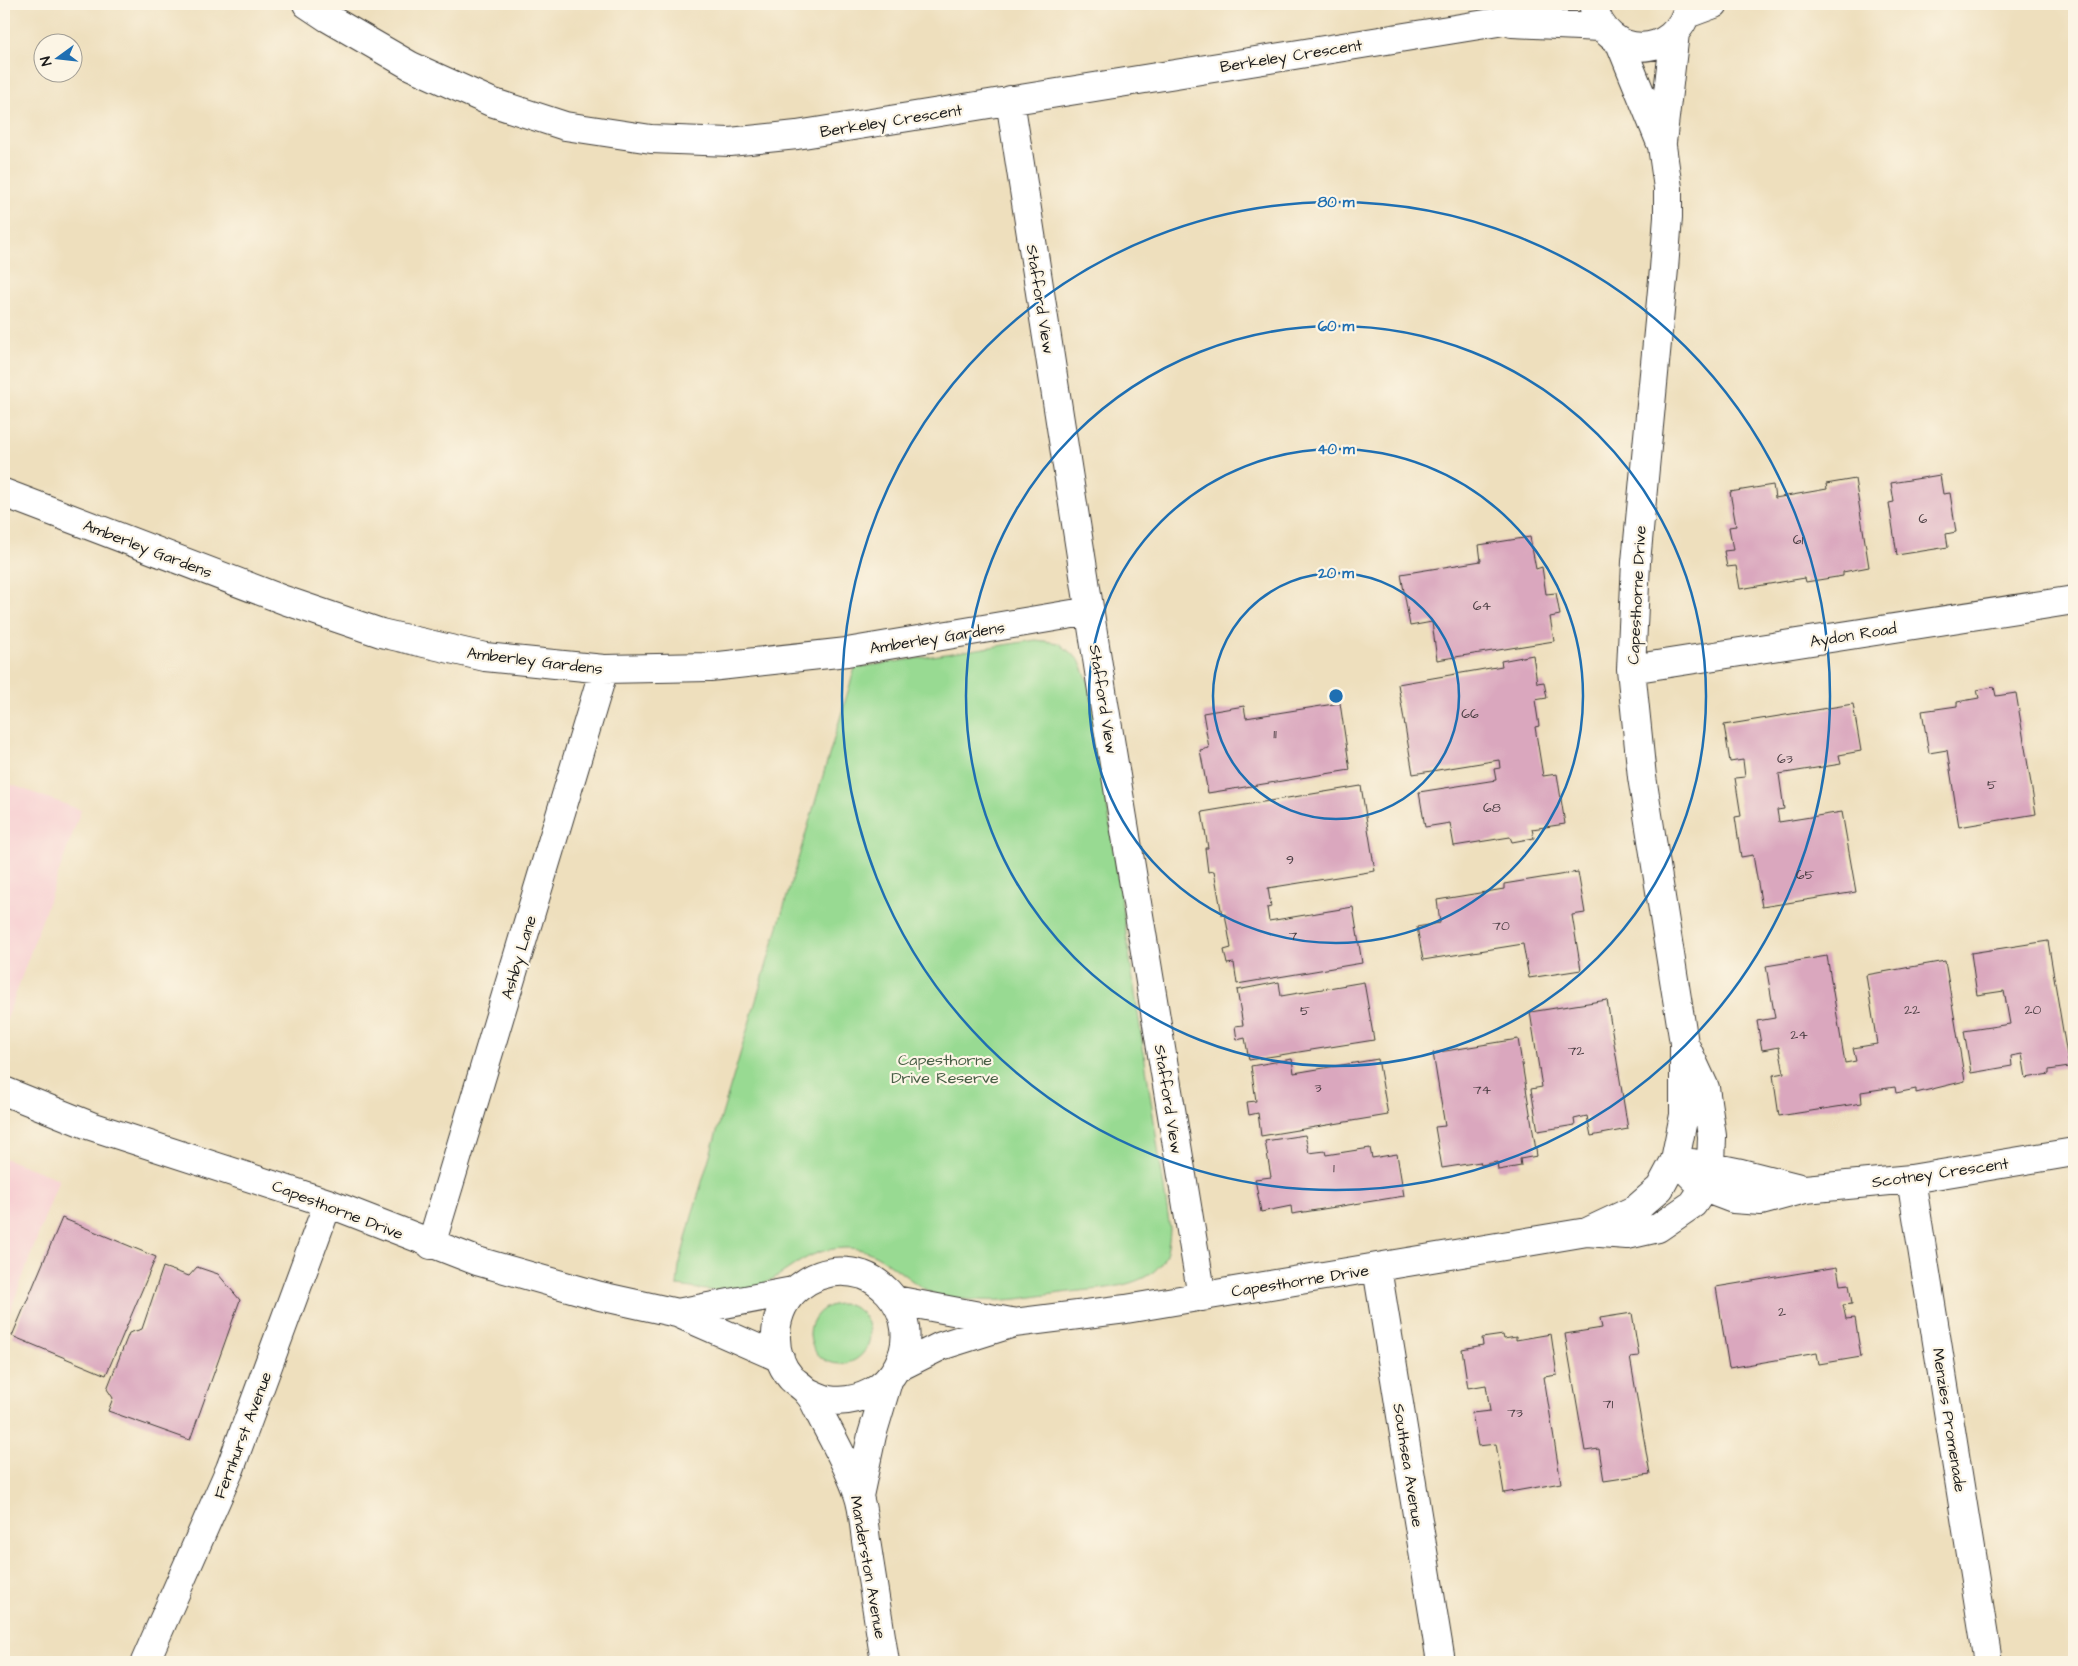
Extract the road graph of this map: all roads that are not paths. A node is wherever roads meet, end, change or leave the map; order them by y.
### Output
1 (307, 4) edge
2 (1550, 4) edge
3 (1714, 4) edge
4 (1684, 17) edge
5 (1498, 22) junction
6 (1605, 25) edge
7 (1010, 100) junction
8 (1662, 146) junction
9 (4, 493) edge
10 (2074, 600) edge
11 (1090, 612) junction
12 (604, 669) junction
13 (1631, 669) junction
14 (1684, 1043) junction
15 (4, 1091) edge
16 (2074, 1152) edge
17 (1675, 1160) junction
18 (1707, 1177) junction
19 (1911, 1179) junction
20 (328, 1203) junction
21 (1586, 1232) junction
22 (431, 1245) junction
23 (1377, 1268) junction
24 (793, 1291) junction
25 (1202, 1297) junction
26 (895, 1300) junction
27 (677, 1313) junction
28 (1014, 1323) junction
29 (780, 1358) junction
30 (893, 1374) junction
31 (808, 1392) junction
32 (859, 1496) junction
33 (145, 1662) edge
34 (885, 1662) edge
35 (1441, 1662) edge
36 (1988, 1662) edge

1 - 7 street, Berkeley Crescent
2 - 5 street, Berkeley Crescent
3 - 4 street
4 - 6 street, Berkeley Crescent
4 - 8 street, Capesthorne Drive
5 - 6 street, Berkeley Crescent
5 - 7 street, Berkeley Crescent
6 - 8 street, Capesthorne Drive
7 - 11 street, Stafford View
8 - 13 street, Capesthorne Drive
9 - 12 street, Amberley Gardens
10 - 13 street, Aydon Road
11 - 12 street, Amberley Gardens
11 - 25 street, Stafford View
12 - 22 street, Ashby Lane
13 - 14 street, Capesthorne Drive
14 - 17 street, Capesthorne Drive
14 - 18 street, Capesthorne Drive
15 - 20 street, Capesthorne Drive
16 - 19 street, Scotney Crescent
17 - 18 street, Scotney Crescent
17 - 21 street, Capesthorne Drive
18 - 19 street, Scotney Crescent
18 - 21 street, Capesthorne Drive
19 - 36 street, Menzies Promenade
20 - 22 street, Capesthorne Drive
20 - 33 street, Fernhurst Avenue
21 - 23 street, Capesthorne Drive
22 - 27 street, Capesthorne Drive
23 - 25 street, Capesthorne Drive
23 - 35 street, Southsea Avenue
24 - 26 street
24 - 27 street, Capesthorne Drive
24 - 29 street
25 - 28 street, Capesthorne Drive
26 - 28 street, Capesthorne Drive
26 - 30 street
27 - 29 street, Capesthorne Drive
28 - 30 street, Capesthorne Drive
29 - 31 street
30 - 31 street
30 - 32 street
31 - 32 street, Manderston Avenue
32 - 34 street, Manderston Avenue

